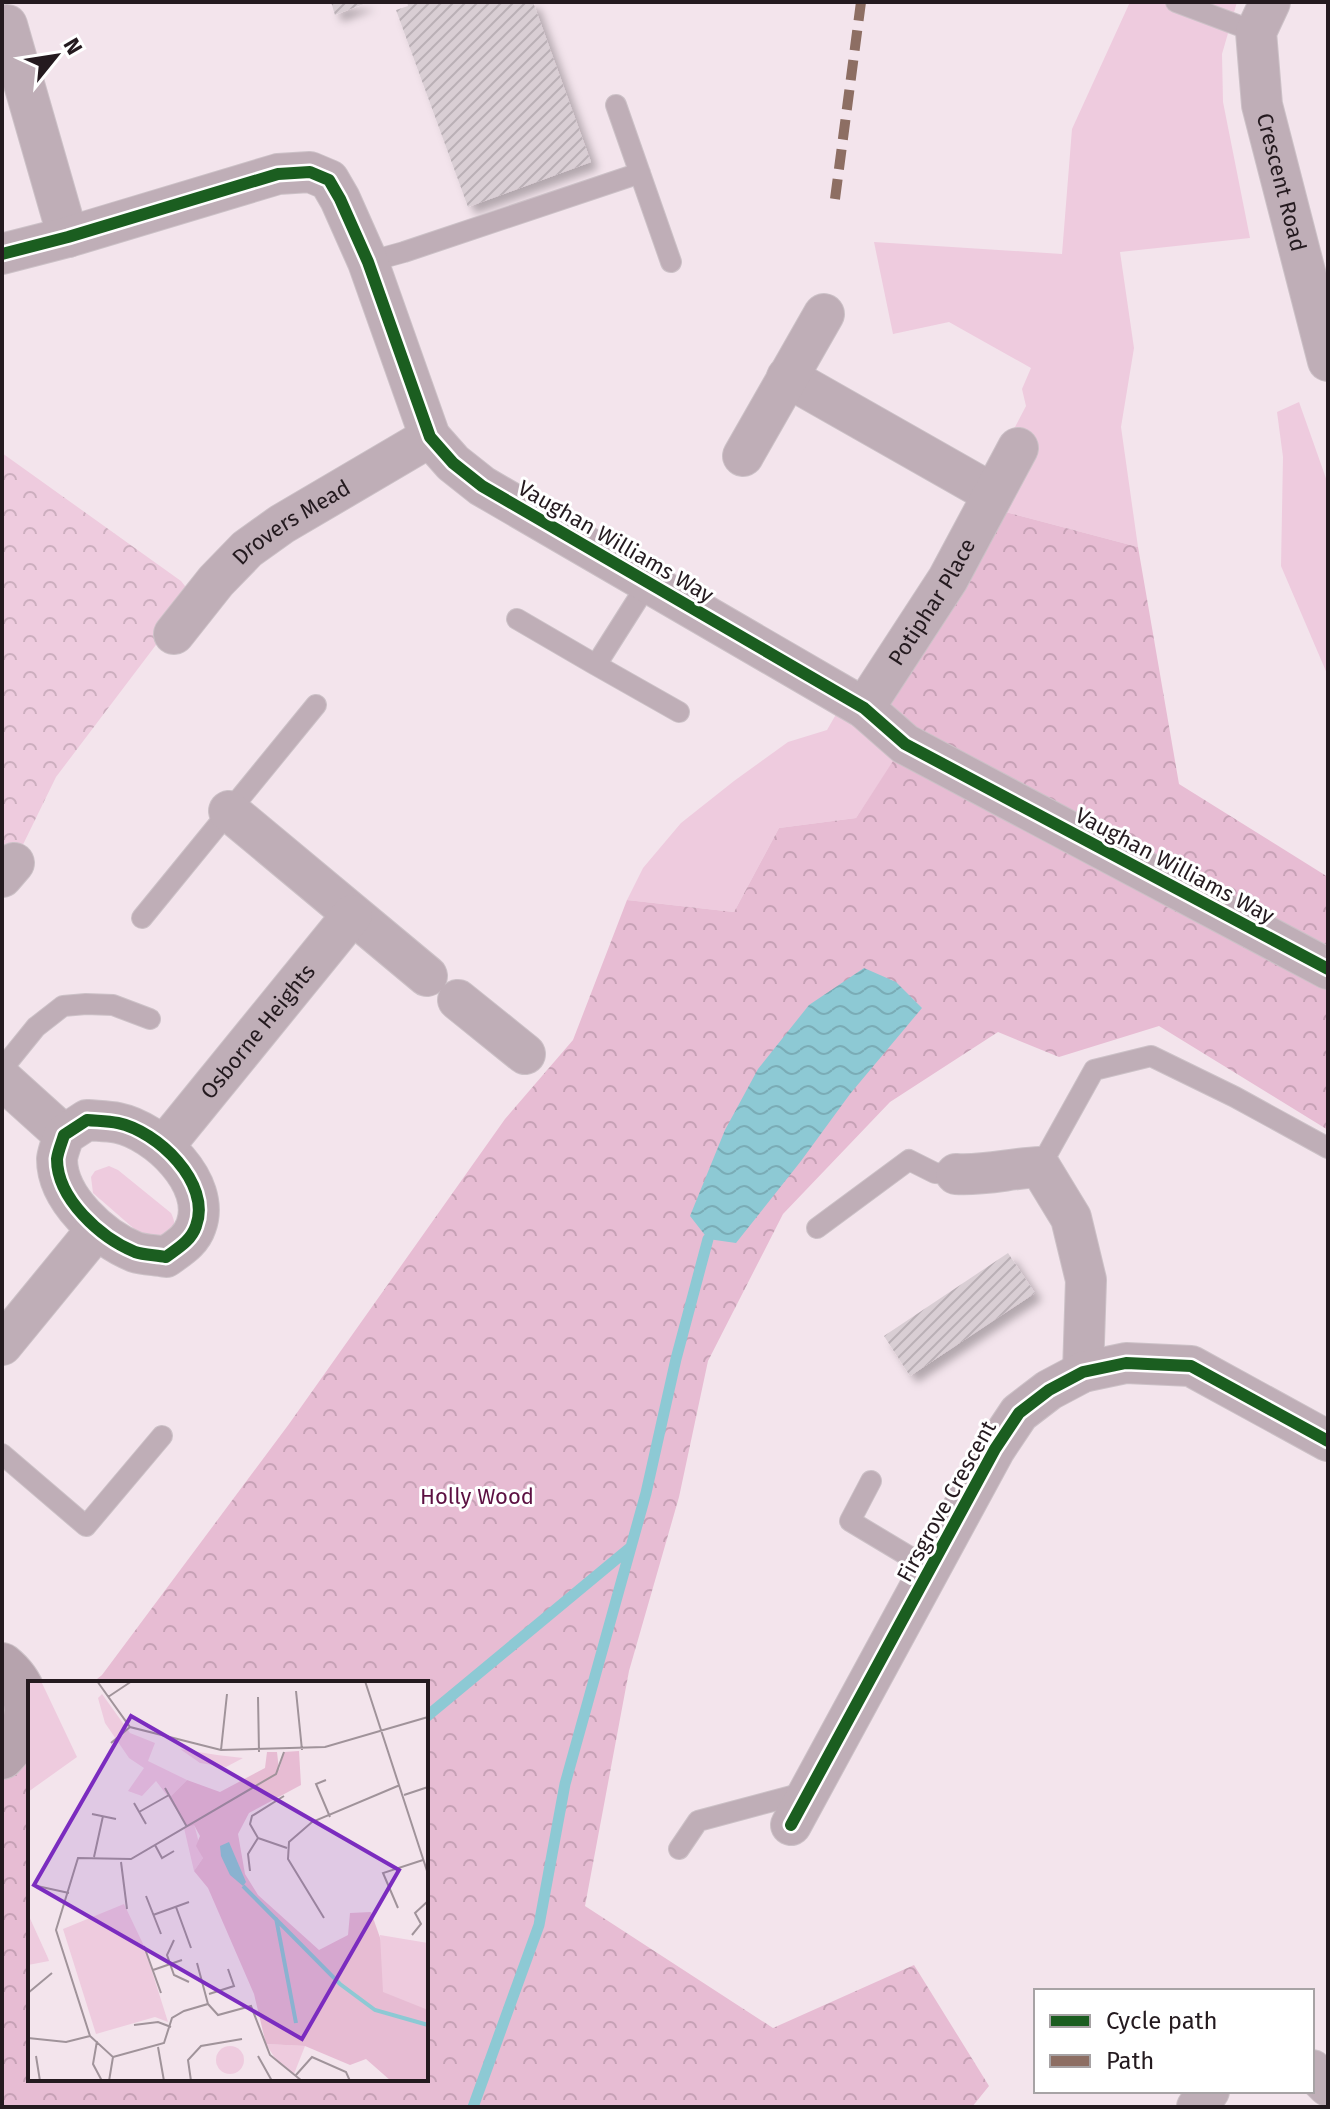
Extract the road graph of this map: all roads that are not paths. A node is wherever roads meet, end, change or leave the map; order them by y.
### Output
1 (1176, 2) edge
2 (1263, 17) edge
3 (7, 25) dead end
4 (616, 105) dead end
5 (640, 173) junction
6 (68, 237) junction
7 (2, 254) edge
8 (368, 262) junction
9 (671, 262) dead end
10 (824, 314) dead end
11 (1328, 361) edge
12 (787, 377) junction
13 (430, 437) junction
14 (1018, 448) dead end
15 (743, 456) dead end
16 (993, 494) junction
17 (648, 583) junction
18 (517, 619) dead end
19 (174, 634) dead end
20 (596, 665) junction
21 (316, 705) dead end
22 (864, 708) junction
23 (679, 712) dead end
24 (229, 811) junction
25 (352, 915) junction
26 (142, 918) dead end
27 (1328, 969) edge
28 (427, 976) dead end
29 (458, 1000) dead end
30 (150, 1019) dead end
31 (525, 1054) dead end
32 (2, 1069) edge
33 (2, 1079) edge
34 (64, 1135) junction
35 (164, 1146) junction
36 (1328, 1148) edge
37 (1040, 1167) junction
38 (956, 1174) joint
39 (817, 1228) dead end
40 (97, 1229) junction
41 (2, 1345) edge
42 (1083, 1372) junction
43 (162, 1436) dead end
44 (1328, 1441) edge
45 (2, 1454) edge
46 (871, 1481) dead end
47 (930, 1569) junction
48 (2, 1665) edge
49 (2, 1757) edge
50 (810, 1790) junction
51 (791, 1825) dead end
52 (679, 1849) dead end

1 - 2 lane
2 - 11 street, Crescent Road
3 - 6 street
4 - 5 lane
5 - 8 lane
5 - 9 lane
6 - 7 street, Vaughan Williams Way
6 - 8 street, Vaughan Williams Way
8 - 13 street, Vaughan Williams Way
10 - 12 street
12 - 15 street
12 - 16 street
13 - 17 street, Vaughan Williams Way
13 - 19 street, Drovers Mead
14 - 16 street, Potiphar Place
16 - 22 street, Potiphar Place
17 - 20 lane
17 - 22 street, Vaughan Williams Way
18 - 20 lane
20 - 23 lane
21 - 24 lane
22 - 27 street, Vaughan Williams Way
24 - 25 street
24 - 26 lane
25 - 28 street
25 - 35 street, Osborne Heights
29 - 31 street
30 - 32 lane
33 - 34 street
34 - 35 street
34 - 40 street
35 - 40 street
36 - 37 lane
37 - 38 street
37 - 42 street
38 - 39 lane
40 - 41 street
42 - 44 street, Firsgrove Crescent
42 - 47 street, Firsgrove Crescent
43 - 45 lane
46 - 47 lane
47 - 50 street, Firsgrove Crescent
48 - 49 street
50 - 51 street, Firsgrove Crescent
50 - 52 lane

